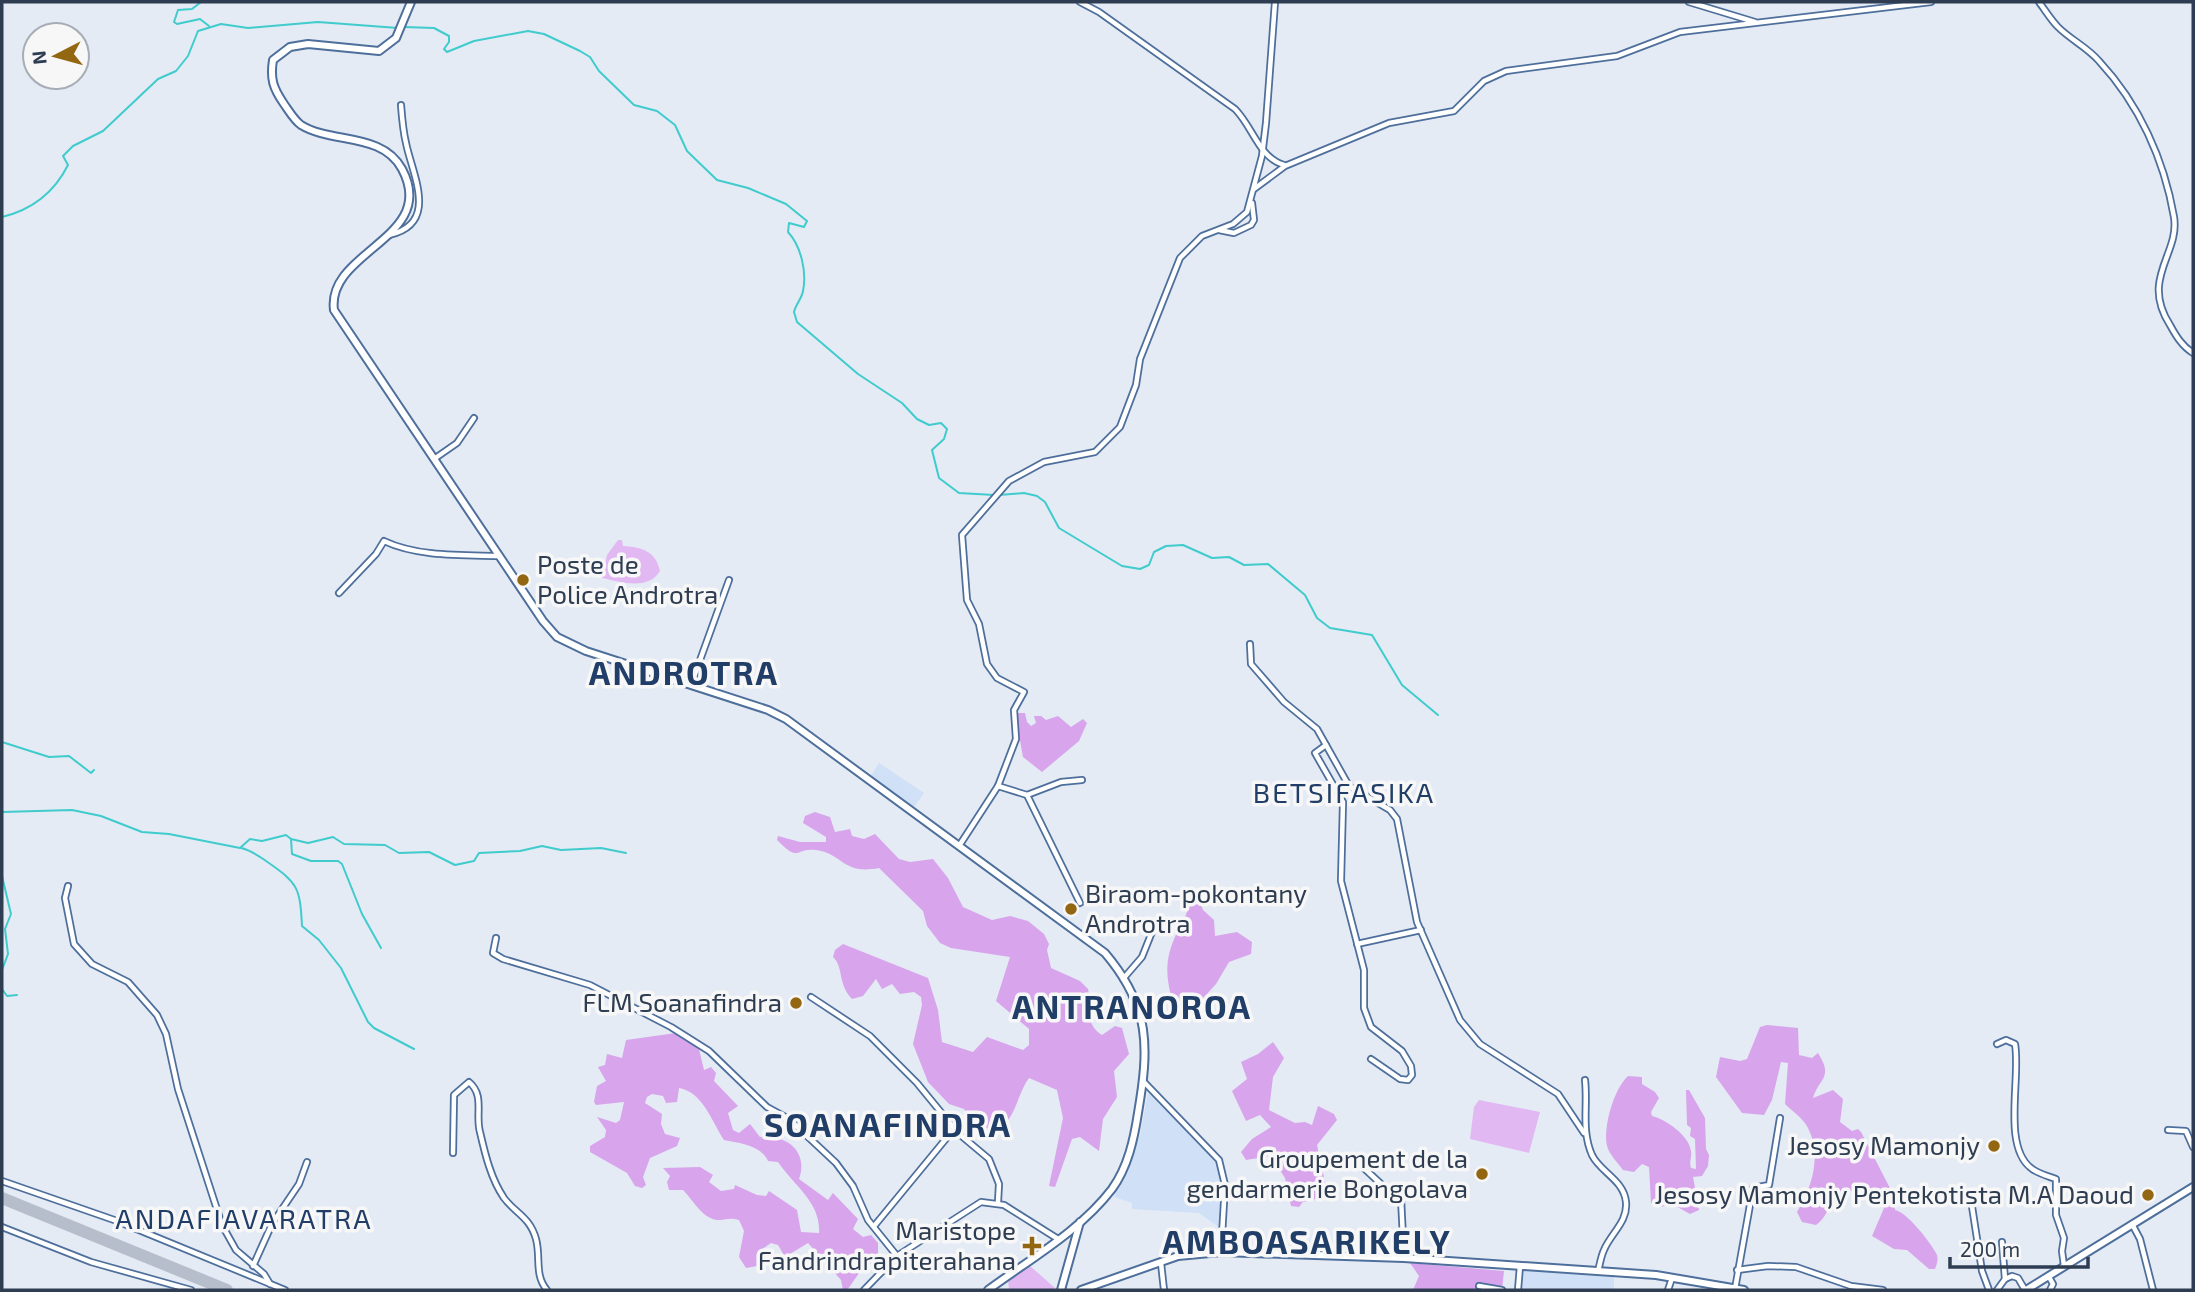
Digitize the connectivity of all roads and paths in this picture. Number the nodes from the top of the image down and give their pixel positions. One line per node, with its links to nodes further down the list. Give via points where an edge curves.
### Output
1 (411, 2): 14 (street, via 399,32 379,51 308,44 290,47 273,60 270,77 299,124 377,147 402,168 407,204 400,225)
2 (1080, 2): 9 (street, via 1234,109)
3 (1275, 2): 9 (street)
4 (1689, 2): 7 (street)
5 (1931, 2): 7 (street)
6 (2039, 2): 15 (street, via 2059,28 2099,61 2143,122 2162,167 2175,220 2159,283 2163,314)
7 (1758, 23): 10 (street, via 1680,32 1617,56 1506,71 1484,81 1454,111 1389,123)
8 (401, 105): 14 (street, via 419,203 410,223)
9 (1262, 148): 10 (street, via 1274,163); 11 (street)
10 (1285, 166): 11 (street)
11 (1254, 189): 12 (street)
12 (1251, 199): 13 (street, via 1247,212); 13 (street, via 1251,225 1234,233)
13 (1218, 230): 25 (street, via 1194,242 1180,258 1139,359 1136,385 1120,427 1095,452 1044,462 1009,481 962,535 967,600 979,624 987,664 997,678 1024,692 1014,710 1016,739)
14 (389, 236): 17 (street, via 338,283 332,298 334,310)
15 (2193, 353)
16 (474, 418): 17 (street, via 457,443)
17 (433, 460): 18 (street)
18 (500, 556): 20 (street, via 451,555 399,548 384,541); 22 (street, via 557,637)
19 (729, 580): 22 (street)
20 (339, 593)
21 (1251, 644): 23 (street, via 1251,664 1284,702 1317,729)
22 (691, 685): 27 (street, via 786,719)
23 (1326, 745): 30 (street, via 1349,786 1390,810 1396,819); 33 (street, via 1315,753 1343,802 1341,881)
24 (1082, 780): 26 (street)
25 (998, 786): 26 (street); 27 (street)
26 (1027, 795): 29 (street)
27 (959, 846): 34 (street, via 1105,953)
28 (68, 887): 62 (street, via 65,898 74,944 92,964 128,982 162,1024 210,1194 230,1241)
29 (1080, 903)
30 (1421, 930): 33 (street); 43 (street, via 1466,1029 1480,1044 1558,1094)
31 (1152, 932): 34 (street, via 1142,957)
32 (496, 937): 59 (street, via 493,953 503,959 590,985 709,1051 836,1164 853,1186 868,1220)
33 (1357, 944): 37 (street, via 1364,970 1364,1008 1371,1027 1402,1051 1412,1075 1401,1079)
34 (1123, 979): 39 (street, via 1144,1029)
35 (811, 997): 41 (street, via 870,1036)
36 (1997, 1044): 64 (street, via 2011,1040 2017,1051 2017,1150 2030,1168 2056,1179)
37 (1371, 1059)
38 (1585, 1080): 43 (street)
39 (1143, 1081): 52 (street, via 1126,1162 1114,1186); 58 (street, via 1219,1160 1225,1185)
40 (1780, 1118): 65 (street, via 1769,1185 1753,1188)
41 (954, 1129): 51 (street, via 989,1159 999,1184); 54 (street)
42 (2168, 1130): 44 (street, via 2186,1132)
43 (1584, 1133): 66 (street, via 1597,1164 1621,1188 1626,1200 1625,1213)
44 (2193, 1147)
45 (453, 1153): 76 (street, via 454,1094 469,1082 479,1100 478,1128 494,1181 506,1201 522,1212 535,1237 539,1278)
46 (1352, 1157): 60 (street, via 1381,1184 1385,1194 1401,1198)
47 (307, 1163): 62 (street)
48 (2, 1181): 71 (street, via 117,1221)
49 (2193, 1188): 53 (street)
50 (1970, 1200): 88 (street)
51 (998, 1202): 56 (street); 59 (street, via 981,1202)
52 (1080, 1222): 56 (street); 80 (street)
53 (2133, 1224): 64 (street); 92 (street)
54 (875, 1225)
55 (2, 1226): 74 (street, via 91,1262)
56 (1054, 1242): 68 (street)
57 (2002, 1242): 70 (street)
58 (1221, 1252): 60 (street); 61 (street, via 1178,1256)
59 (897, 1256): 77 (street)
60 (1404, 1258): 63 (street)
61 (1161, 1263): 81 (street); 82 (street)
62 (253, 1266): 71 (street)
63 (1520, 1266): 66 (street); 84 (street)
64 (2064, 1267): 67 (street)
65 (1737, 1270): 73 (street); 87 (street, via 1796,1266 1851,1286)
66 (1598, 1271): 69 (street)
67 (2049, 1277): 90 (street); 91 (street)
68 (1004, 1278): 78 (street); 79 (street)
69 (1672, 1278): 73 (street); 85 (street)
70 (2005, 1279): 89 (street); 90 (street, via 2018,1278)
71 (270, 1284): 75 (street)
72 (1479, 1286): 83 (street)
73 (1735, 1289): 86 (street)
74 (191, 1290)
75 (285, 1290)
76 (547, 1290)
77 (864, 1290)
78 (988, 1290)
79 (1006, 1290)
80 (1061, 1290)
81 (1081, 1290)
82 (1164, 1290)
83 (1502, 1290)
84 (1518, 1290)
85 (1668, 1290)
86 (1744, 1290)
87 (1883, 1290)
88 (1989, 1290)
89 (1997, 1290)
90 (2025, 1290)
91 (2050, 1290)
92 (2153, 1290)

